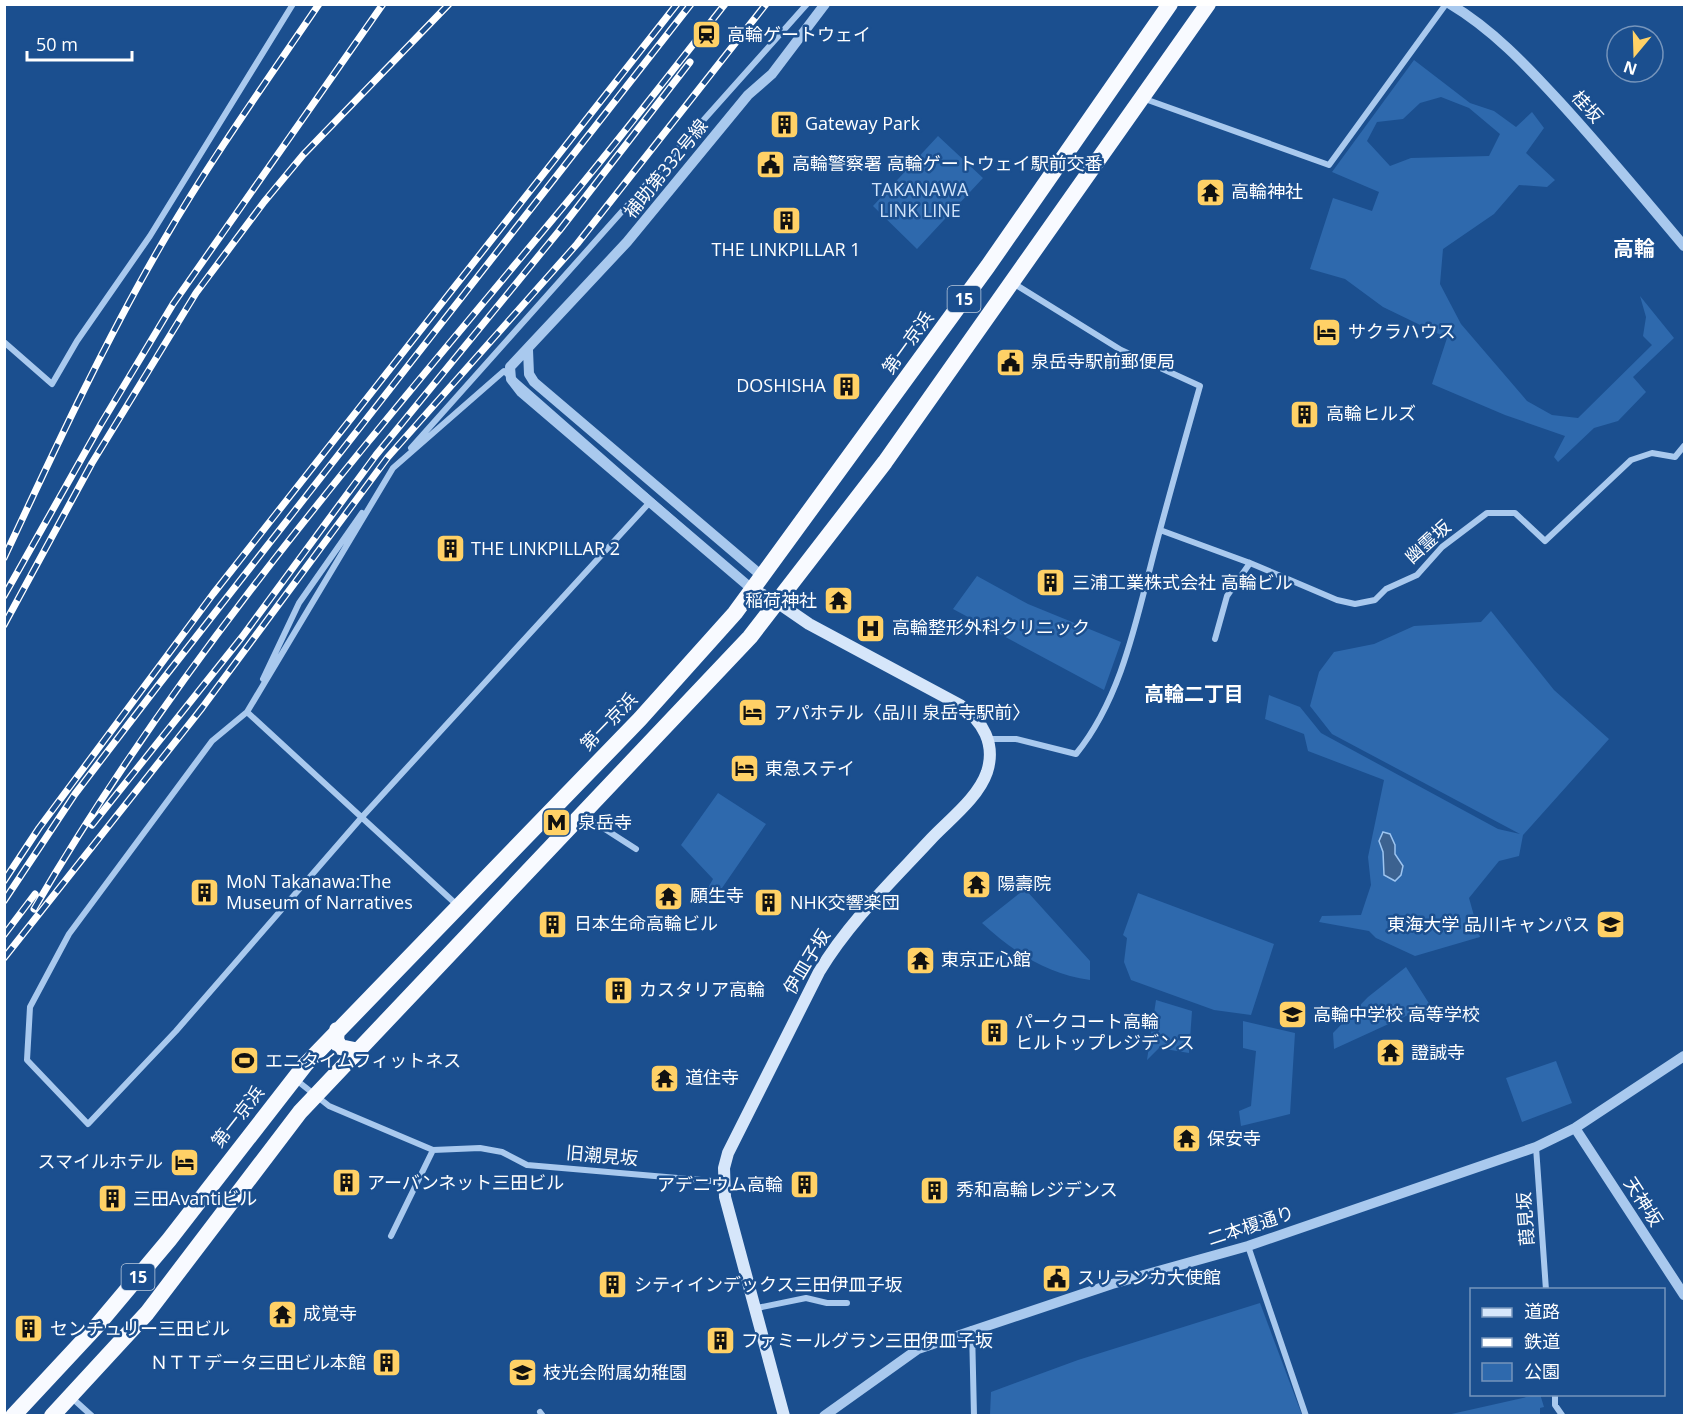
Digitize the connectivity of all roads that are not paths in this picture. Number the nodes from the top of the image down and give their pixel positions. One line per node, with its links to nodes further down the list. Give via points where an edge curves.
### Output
1 (293, 4): 10 (street, via 150,236 52,384)
2 (807, 4): 13 (street)
3 (825, 4): 11 (street, 補助第332号線, via 772,74 748,95 627,242)
4 (1170, 4): 16 (highway, 第一京浜 / 15, via 988,266)
5 (1208, 4): 7 (highway, 15)
6 (1448, 4): 7 (street, via 1329,165); 8 (street, 桂坂, via 1483,27 1537,76)
7 (1144, 99): 9 (highway, 15)
8 (1684, 246)
9 (1012, 282): 14 (street, via 1121,350 1200,386); 17 (highway, 15, via 885,462)
10 (4, 342)
11 (528, 350): 16 (street, via 529,374 534,382); 16 (street, 補助第332号線, via 510,367 512,379 521,392)
12 (1684, 446): 15 (street, 幽霊坂, via 1675,457 1652,453 1631,460 1545,541 1515,513 1487,513 1442,547 1417,574 1386,589 1375,600 1355,604 1337,600)
13 (393, 468): 16 (street, via 504,371); 19 (street); 19 (street, via 299,603)
14 (1160, 530): 15 (street, 幽霊坂); 20 (street, via 1130,642 1112,692 1089,738 1076,754 1016,739)
15 (1250, 563): 18 (street, via 1227,596)
16 (758, 584): 17 (main road); 22 (street, via 650,502); 24 (highway, 第一京浜 / 15, via 640,719)
17 (777, 602): 20 (main road, via 809,624 960,705 977,720); 21 (highway, 15, via 750,637)
18 (1215, 639)
19 (247, 712): 22 (street); 22 (street, via 212,741 147,825 69,934 30,1007 27,1060 88,1124 176,1032)
20 (988, 740): 35 (main road, 伊皿子坂, via 988,769 980,785 859,916 819,972 728,1153)
21 (582, 814): 23 (street); 26 (highway, 15)
22 (362, 817): 24 (street)
23 (636, 849)
24 (457, 905): 25 (highway, 第一京浜 / 15)
25 (337, 1030): 26 (highway, via 340,1047); 28 (highway, 第一京浜 / 15)
26 (359, 1051): 29 (highway, 15)
27 (1684, 1056): 30 (street, 二本榎通り)
28 (294, 1078): 29 (street); 31 (highway, 第一京浜 / 15)
29 (315, 1096): 32 (highway, 15); 34 (street, via 345,1114)
30 (1575, 1128): 33 (street, 二本榎通り); 39 (street, 天神坂)
31 (248, 1135): 32 (highway, via 262,1124 269,1124 277,1129); 46 (highway, 第一京浜 / 15, via 169,1240)
32 (274, 1146): 43 (highway, 15, via 147,1312)
33 (1536, 1147): 37 (street, 二本榎通り); 38 (street, 葭見坂)
34 (433, 1150): 35 (street, 旧潮見坂, via 480,1148 502,1152 527,1165); 36 (street)
35 (724, 1182): 41 (main road, 伊皿子坂)
36 (391, 1236)
37 (1248, 1246): 42 (street, 二本榎通り); 52 (street)
38 (1546, 1288)
39 (1684, 1294)
40 (847, 1303): 41 (street, via 827,1304 806,1298)
41 (757, 1308): 49 (main road, 伊皿子坂)
42 (972, 1329): 50 (street, 二本榎通り, via 918,1349); 51 (street)
43 (70, 1396): 47 (highway, 15); 48 (street)
44 (1555, 1396): 45 (street)
45 (1562, 1415)
46 (13, 1416)
47 (52, 1416)
48 (92, 1416)
49 (784, 1416)
50 (824, 1416)
51 (974, 1416)
52 (1306, 1416)

